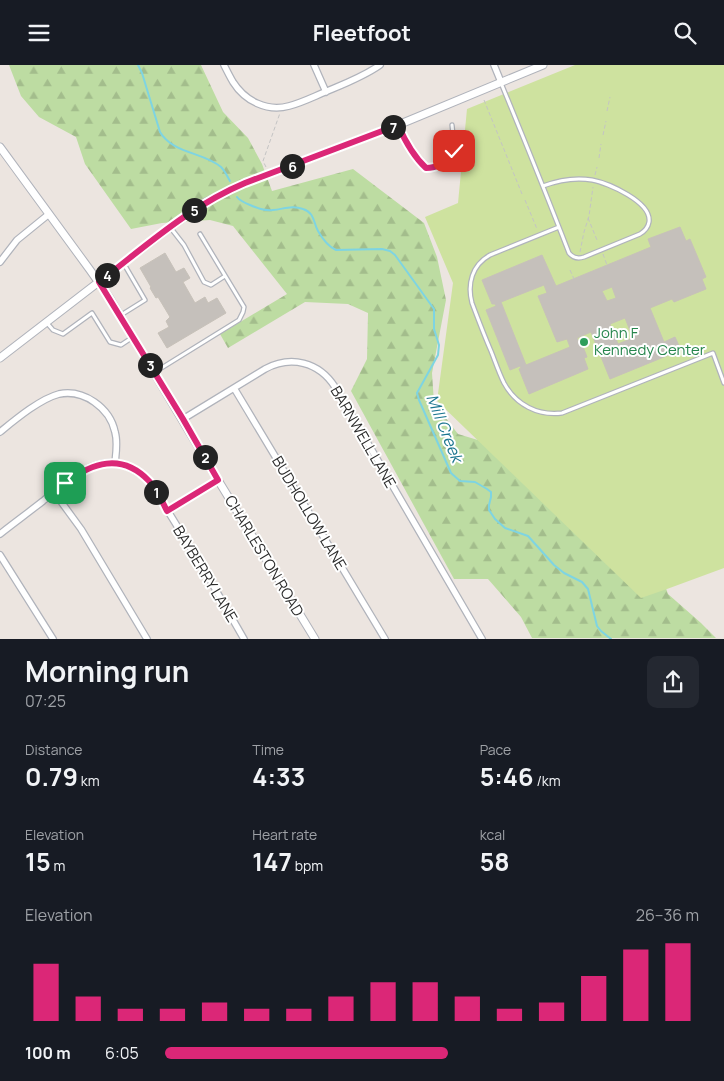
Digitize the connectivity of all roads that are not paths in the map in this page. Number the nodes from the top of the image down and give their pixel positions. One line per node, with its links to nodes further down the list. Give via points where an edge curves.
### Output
1 (224, 65): 7 (street, via 240,91 248,99 264,106 282,108)
2 (314, 65): 7 (street)
3 (380, 65): 7 (street)
4 (494, 65): 6 (street)
5 (543, 65): 6 (street)
6 (501, 82): 8 (street); 11 (lane)
7 (326, 92)
8 (398, 125): 9 (lane, via 421,163 431,168 450,160 455,154); 13 (street, via 237,187 206,202)
9 (452, 125)
10 (0, 148): 12 (street, CHARLESTON ROAD)
11 (542, 186): 14 (lane); 14 (lane, via 569,179 602,183 632,198 645,208 649,217 644,232 581,258 570,253)
12 (49, 213): 16 (street, via 17,240); 19 (street, CHARLESTON ROAD)
13 (170, 227): 17 (street); 18 (lane, via 204,282 211,285)
14 (560, 227): 25 (lane, via 486,257 472,275 472,303 510,393 535,411 562,413 713,353)
15 (200, 235): 18 (lane)
16 (0, 261)
17 (123, 263): 19 (street); 20 (lane, via 145,300)
18 (225, 276): 24 (lane, via 244,307 239,319)
19 (99, 282): 20 (street, CHARLESTON ROAD); 21 (street)
20 (120, 315): 22 (street, CHARLESTON ROAD)
21 (46, 322): 22 (lane, via 52,330 63,334 92,313 110,342 121,345); 23 (street)
22 (133, 337): 24 (street, CHARLESTON ROAD)
23 (0, 358)
24 (155, 373): 27 (street, CHARLESTON ROAD)
25 (724, 383)
26 (234, 388): 27 (street, BARNWELL LANE); 39 (street, BUDHOLLOW LANE); 40 (street, BARNWELL LANE, via 282,362 310,365 328,377)
27 (183, 419): 30 (street, CHARLESTON ROAD)
28 (0, 432): 29 (street, via 49,398 68,393 78,395 102,408 112,423 116,440)
29 (115, 463): 31 (street, via 84,470); 32 (street, BAYBERRY LANE, via 134,469 146,478)
30 (218, 480): 32 (street); 38 (street, CHARLESTON ROAD)
31 (54, 492): 33 (street); 36 (street, via 89,541)
32 (167, 511): 37 (street, BAYBERRY LANE)
33 (0, 534)
34 (0, 555): 35 (street)
35 (53, 639)
36 (147, 639)
37 (244, 639)
38 (314, 639)
39 (386, 639)
40 (482, 639)

